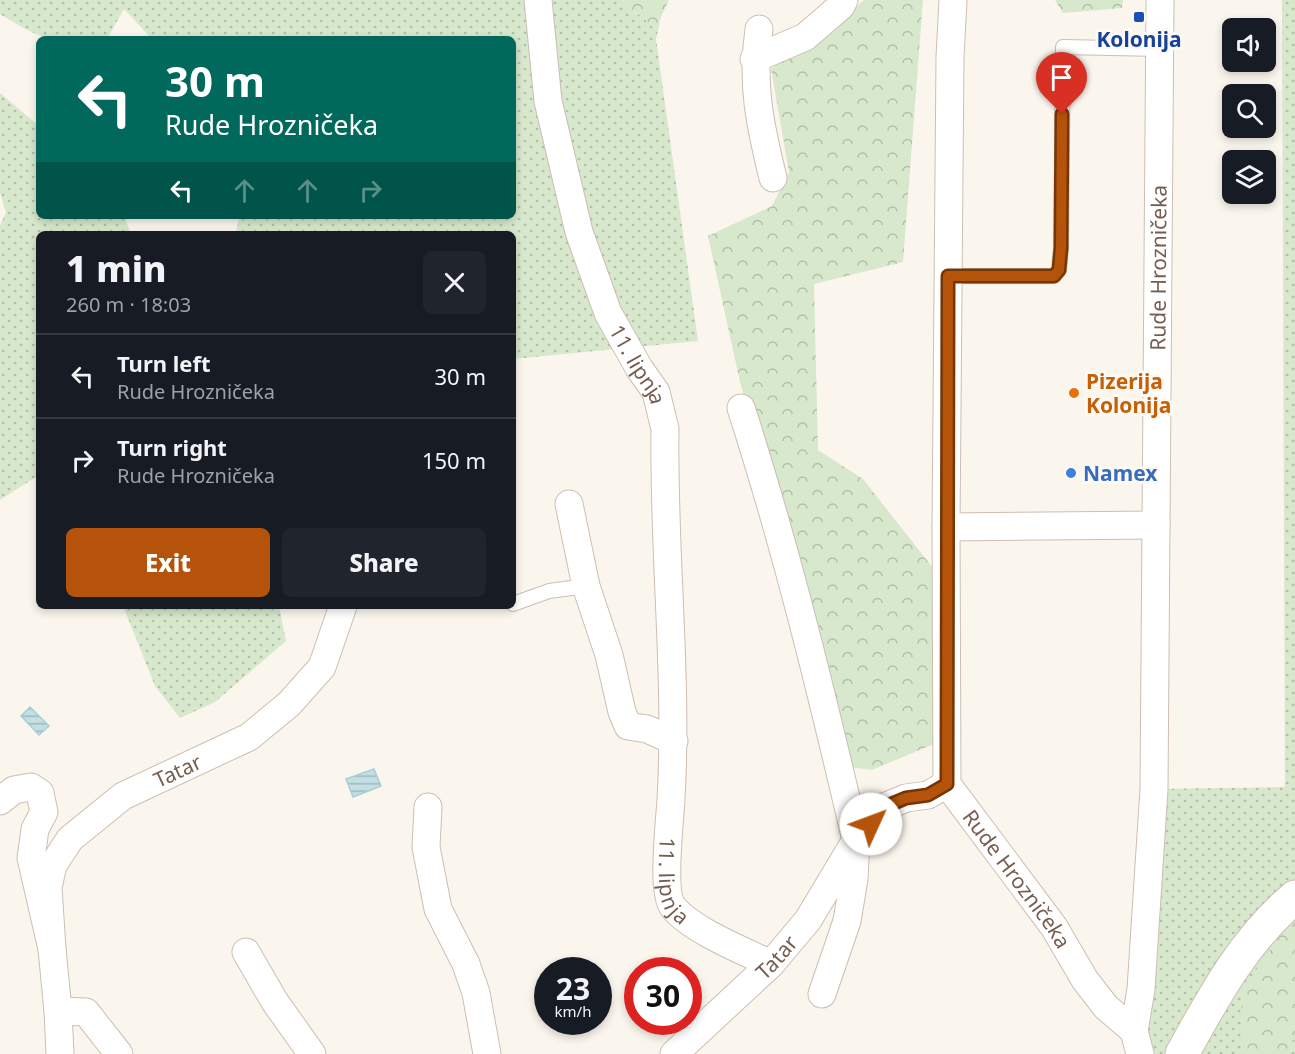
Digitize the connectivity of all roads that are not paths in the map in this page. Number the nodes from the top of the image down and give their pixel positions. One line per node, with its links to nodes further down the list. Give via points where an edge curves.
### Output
1 (538, 0): 17 (street, 11. lipnja, via 548,101 579,232 608,313 657,392 665,429)
2 (844, 0): 7 (street, via 806,38)
3 (953, 0): 9 (street)
4 (1160, 0): 6 (street, Rude Hrozničeka)
5 (759, 29): 7 (street)
6 (1160, 49): 9 (lane, via 1063,48 1061,248 1059,270 1054,276); 12 (street, Rude Hrozničeka)
7 (754, 59): 8 (street, via 759,119)
8 (773, 178)
9 (948, 276): 13 (street)
10 (741, 408): 21 (street, via 799,609)
11 (569, 504): 14 (street)
12 (1156, 525): 13 (street); 28 (street, Rude Hrozničeka, via 1154,789)
13 (946, 526): 18 (street)
14 (586, 586): 15 (lane, via 549,591); 17 (street, via 628,726)
15 (516, 603)
16 (342, 609): 23 (street, Tatar, via 322,667 289,704 249,737 123,796 70,839 53,865 48,887)
17 (674, 741): 25 (street, 11. lipnja, via 667,862 672,906 693,925)
18 (947, 784): 21 (street, Tatar, via 928,795 906,798 882,808); 28 (street, Rude Hrozničeka, via 1054,927 1085,980)
19 (0, 801): 23 (street, Tatar, via 14,790 31,787 40,793 44,812 35,829 31,858)
20 (428, 807): 32 (street, via 426,846 438,909 476,993)
21 (856, 840): 25 (street, Tatar, via 807,921); 26 (street, via 847,921)
22 (1295, 897): 34 (street, via 1242,952)
23 (52, 949): 27 (street, Tatar)
24 (246, 952): 31 (street)
25 (771, 964): 33 (street, Tatar)
26 (822, 994)
27 (58, 1011): 29 (street, Tatar); 30 (street, via 86,1012)
28 (1137, 1042)
29 (60, 1054)
30 (119, 1054)
31 (312, 1054)
32 (487, 1054)
33 (674, 1054)
34 (1182, 1054)

